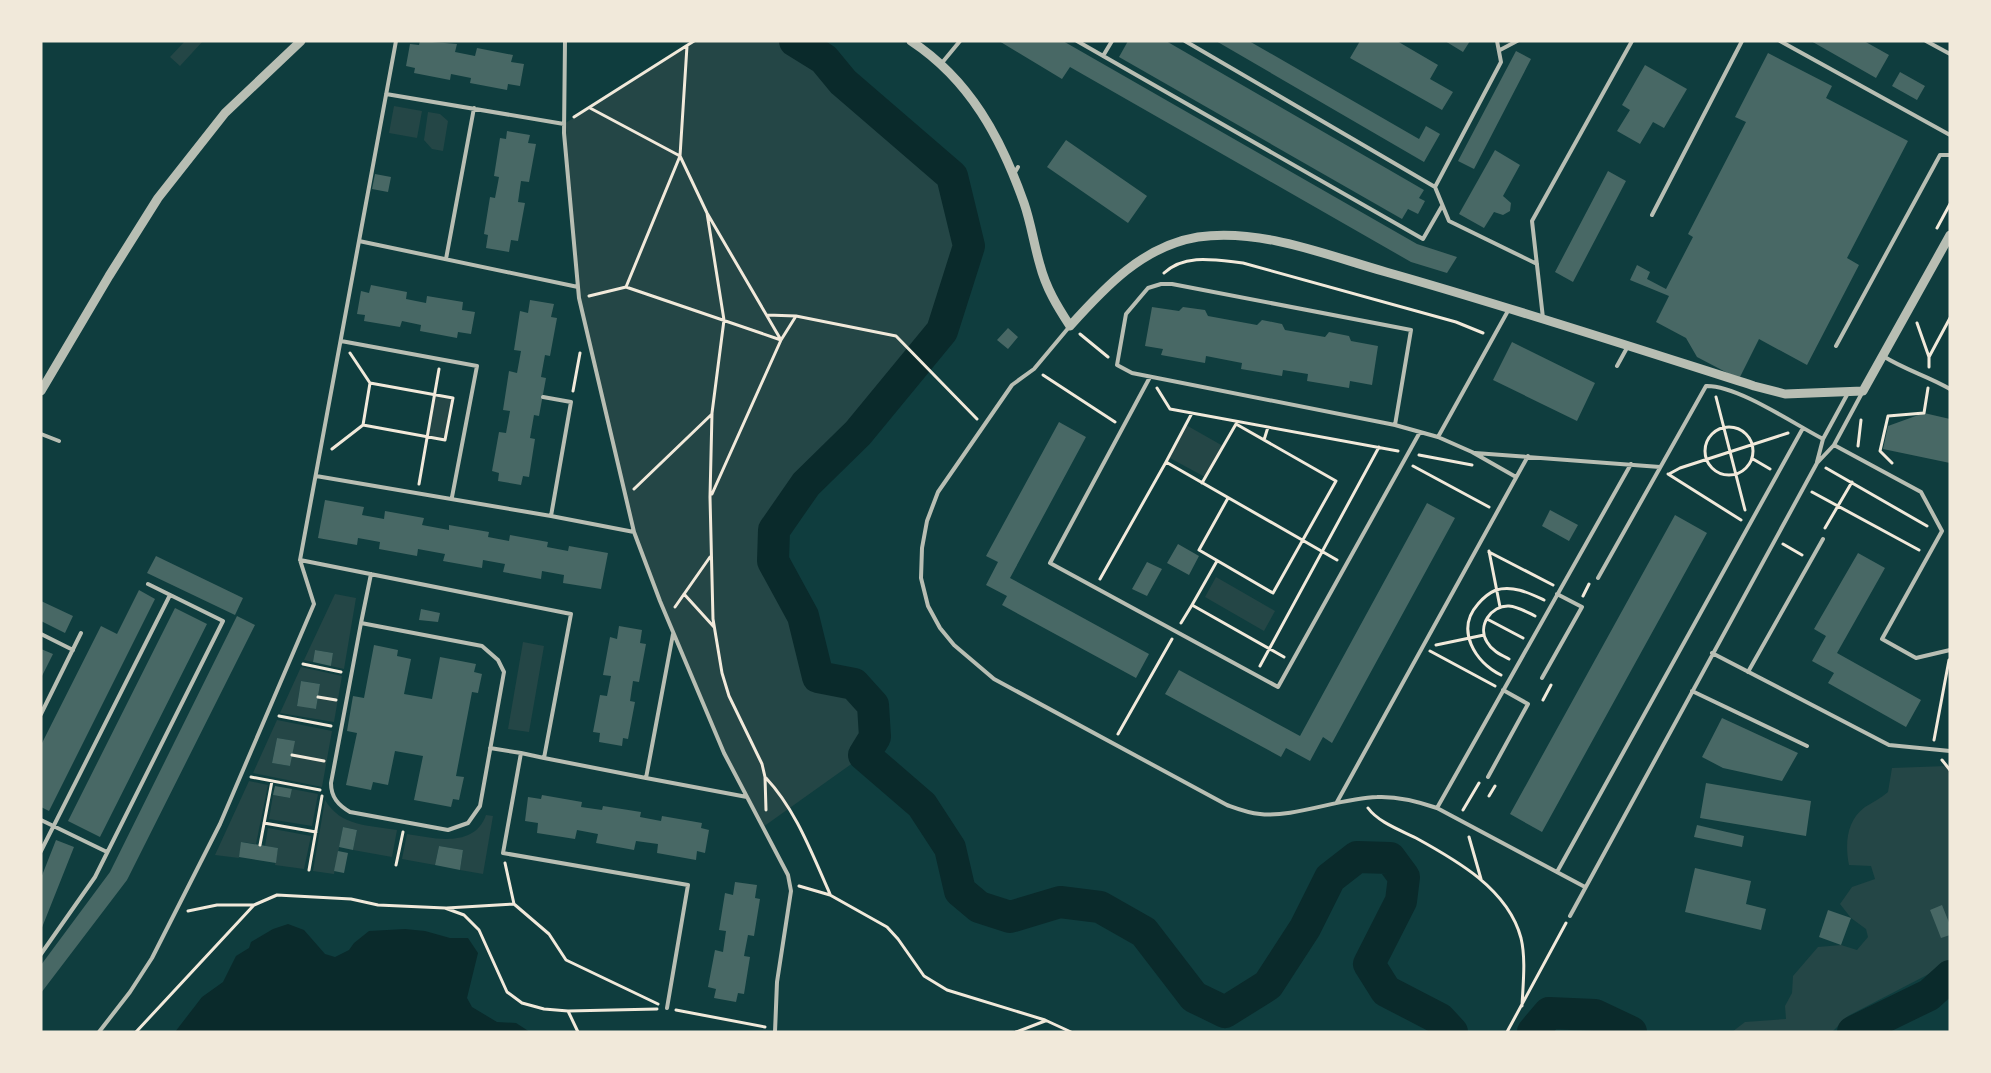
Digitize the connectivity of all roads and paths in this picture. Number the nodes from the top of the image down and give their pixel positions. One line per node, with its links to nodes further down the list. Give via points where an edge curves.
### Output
1 (301, 41): 65 (street, via 225,112 158,198)
2 (396, 41): 21 (lane)
3 (565, 41): 24 (lane)
4 (694, 41): 16 (path)
5 (911, 41): 20 (street)
6 (960, 41): 20 (lane)
7 (1077, 41): 19 (lane)
8 (1112, 41): 19 (lane)
9 (1185, 41): 30 (lane)
10 (1497, 41): 17 (lane)
11 (1517, 41): 17 (lane)
12 (1632, 41): 37 (lane, via 1532,221)
13 (1742, 41): 33 (lane)
14 (1780, 41): 25 (lane)
15 (1926, 41): 18 (lane)
16 (687, 46): 23 (path); 27 (path)
17 (1500, 50): 30 (lane, via 1501,62)
18 (1950, 54)
19 (1103, 56): 31 (lane, via 1423,239)
20 (941, 64): 29 (street, via 964,86 983,115)
21 (386, 94): 22 (lane); 35 (lane)
22 (474, 108): 24 (lane); 36 (lane)
23 (590, 108): 24 (path); 27 (path)
24 (564, 124): 38 (lane)
25 (1950, 135)
26 (1950, 155): 54 (lane, via 1940,155)
27 (680, 156): 32 (path); 39 (path)
28 (1018, 167): 29 (lane)
29 (1013, 176): 49 (street, via 1040,266 1053,300)
30 (1435, 187): 31 (lane)
31 (1442, 206): 37 (lane, via 1449,221)
32 (707, 213): 43 (path); 47 (path)
33 (1652, 215)
34 (1950, 235): 55 (street)
35 (359, 241): 36 (lane); 51 (lane)
36 (446, 259): 38 (lane)
37 (1537, 264): 45 (lane)
38 (578, 287): 41 (lane)
39 (626, 288): 41 (path); 47 (path)
40 (1148, 288): 50 (path, via 1174,264 1213,259 1243,263 1456,322); 58 (lane, via 1126,314); 76 (lane, via 1172,284 1411,330)
41 (579, 298): 48 (lane)
42 (1510, 307): 45 (street); 49 (street, via 1285,243 1216,235 1172,244 1149,255 1125,270 1099,293); 50 (lane)
43 (766, 315): 44 (path); 52 (path)
44 (796, 316): 52 (path); 77 (path, via 896,336)
45 (1543, 318): 53 (street)
46 (1950, 318): 56 (path)
47 (724, 320): 52 (path); 71 (path)
48 (585, 324): 70 (path); 114 (lane)
49 (1070, 326): 58 (path); 60 (lane)
50 (1493, 337): 85 (lane)
51 (341, 340): 57 (lane); 62 (path); 96 (lane)
52 (781, 340): 113 (path)
53 (1628, 345): 59 (lane); 66 (street, via 1785,394)
54 (1836, 346)
55 (1882, 356): 64 (lane); 67 (street)
56 (1929, 357)
57 (442, 359): 68 (path); 112 (lane, via 477,366)
58 (1118, 365): 61 (lane, via 1132,373)
59 (1617, 366)
60 (1034, 369): 77 (lane, via 1012,385); 78 (path)
61 (1150, 377): 72 (path, via 1170,409); 76 (lane); 78 (lane)
62 (370, 383): 68 (path); 75 (path)
63 (1714, 386): 80 (path); 81 (lane, via 1738,394); 104 (lane, via 1706,386)
64 (1950, 390)
65 (41, 391)
66 (1849, 391): 67 (street); 86 (lane)
67 (1863, 391): 90 (lane)
68 (434, 395): 84 (path); 84 (path, via 452,398 445,440)
69 (543, 397): 70 (lane)
70 (571, 402): 118 (lane)
71 (712, 413): 113 (path); 114 (path)
72 (1192, 413): 74 (path); 99 (path)
73 (1924, 413): 102 (path, via 1888,416 1880,451)
74 (1236, 423): 79 (path); 87 (path); 110 (path)
75 (363, 425): 84 (path); 96 (path)
76 (1395, 425): 82 (lane)
77 (984, 426): 181 (lane, via 938,492 927,521 921,578 928,606 940,628 973,663 994,679)
78 (1124, 427): 138 (lane, via 1050,563)
79 (1268, 427): 87 (path); 91 (path)
80 (1723, 427): 89 (path, via 1741,429); 93 (path); 97 (path, via 1708,439)
81 (1803, 428): 86 (lane); 89 (path); 119 (lane)
82 (1420, 432): 85 (lane); 94 (lane)
83 (41, 434): 88 (lane)
84 (427, 437): 111 (path)
85 (1438, 437): 92 (lane)
86 (1822, 439): 100 (lane)
87 (1264, 440): 125 (path, via 1336,481)
88 (59, 441)
89 (1753, 444): 93 (path); 106 (path, via 1752,459 1747,468)
90 (1834, 445): 100 (lane); 121 (lane, via 1921,492 1942,531)
91 (1379, 447): 94 (path); 126 (path)
92 (1472, 452): 95 (lane); 108 (lane)
93 (1730, 452): 97 (path); 106 (path)
94 (1408, 453): 98 (lane); 103 (path)
95 (1528, 456): 101 (lane); 108 (lane)
96 (319, 459): 107 (lane)
97 (1706, 460): 105 (path); 106 (path, via 1718,473)
98 (1404, 461): 117 (path); 133 (lane)
99 (1166, 462): 110 (path); 138 (path)
100 (1817, 463): 109 (path); 124 (lane)
101 (1631, 464): 104 (lane); 139 (lane)
102 (1894, 465)
103 (1482, 468)
104 (1659, 468): 105 (path); 135 (lane)
105 (1668, 475): 119 (path)
106 (1736, 475): 119 (path)
107 (316, 476): 111 (lane); 130 (lane)
108 (1516, 476): 117 (lane)
109 (1852, 482): 116 (path); 121 (path)
110 (1202, 483): 115 (path)
111 (417, 492): 112 (lane)
112 (452, 497): 118 (lane)
113 (710, 497): 129 (path)
114 (625, 498): 120 (lane)
115 (1228, 498): 125 (path); 132 (path, via 1199,550)
116 (1838, 506): 122 (path); 128 (path)
117 (1497, 512): 123 (lane)
118 (551, 516): 120 (lane)
119 (1749, 525): 214 (lane)
120 (634, 532): 148 (lane)
121 (1940, 534): 128 (lane)
122 (1823, 539): 131 (lane)
123 (1481, 540): 127 (path); 160 (lane)
124 (1775, 540): 131 (path); 164 (lane)
125 (1302, 541): 126 (path); 132 (path, via 1273,592)
126 (1322, 551): 133 (path); 161 (path)
127 (1489, 552): 139 (path); 140 (path)
128 (1928, 555): 163 (lane, via 1882,639 1916,658)
129 (710, 557): 141 (path); 152 (path)
130 (300, 560): 134 (lane); 222 (lane, via 314,604 220,824)
131 (1811, 560): 169 (lane)
132 (1217, 561): 146 (path)
133 (1346, 565): 166 (lane)
134 (371, 574): 151 (lane); 188 (lane, via 571,614)
135 (1598, 578)
136 (148, 584): 143 (lane)
137 (1588, 585): 144 (path)
138 (1095, 588): 153 (lane)
139 (1560, 588): 142 (lane)
140 (1497, 590): 145 (path, via 1525,591); 147 (path); 158 (path, via 1475,607 1468,621)
141 (684, 594): 148 (path); 152 (path)
142 (1557, 594): 145 (lane); 172 (lane, via 1582,608)
143 (170, 595): 205 (lane); 210 (lane, via 223,621)
144 (1582, 596)
145 (1551, 604): 159 (lane)
146 (1192, 605): 153 (path); 161 (path)
147 (1500, 607): 149 (path); 150 (path, via 1519,608)
148 (667, 618): 155 (lane)
149 (1486, 619): 157 (path); 159 (path)
150 (1543, 619)
151 (361, 623): 170 (lane); 183 (lane, via 482,646 491,652 504,672)
152 (714, 627): 192 (path, via 729,696 756,750)
153 (1176, 632): 171 (lane); 181 (path)
154 (81, 633): 162 (lane)
155 (673, 633): 193 (lane); 196 (lane, via 724,753)
156 (41, 634): 162 (lane)
157 (1484, 634): 158 (path); 168 (path, via 1492,649)
158 (1468, 638): 160 (path); 173 (path, via 1475,654 1489,669)
159 (1530, 642): 168 (lane)
160 (1423, 648): 174 (path); 198 (lane)
161 (1270, 649): 166 (path); 171 (path)
162 (72, 650): 178 (lane)
163 (1950, 650)
164 (1712, 653): 169 (lane); 175 (lane)
165 (1950, 657): 184 (path)
166 (1292, 662): 171 (lane, via 1278,687)
167 (303, 664): 170 (path)
168 (1518, 664): 173 (lane)
169 (1748, 672): 184 (lane, via 1889,745)
170 (352, 674): 177 (lane)
171 (1255, 675)
172 (1542, 678)
173 (1509, 679): 174 (lane)
174 (1503, 690): 190 (lane, via 1528,704); 199 (lane)
175 (1692, 691): 182 (lane); 217 (lane)
176 (318, 697): 177 (path)
177 (346, 702): 180 (lane)
178 (41, 714)
179 (279, 716): 180 (path)
180 (341, 728): 189 (lane)
181 (1112, 743): 198 (lane, via 1245,812 1281,814)
182 (1807, 746)
183 (490, 748): 186 (lane); 202 (lane, via 480,806 468,823 448,830)
184 (1932, 749): 185 (lane)
185 (1950, 751)
186 (521, 754): 188 (lane); 211 (lane)
187 (292, 755): 189 (path)
188 (544, 758): 193 (lane)
189 (334, 763): 202 (lane, via 331,792 341,806 350,812)
190 (1488, 776)
191 (251, 777): 194 (path)
192 (765, 777): 206 (path); 218 (path, via 780,792)
193 (646, 778): 196 (lane)
194 (272, 781): 204 (path); 207 (path, via 323,791)
195 (1480, 781): 200 (path)
196 (747, 797): 206 (lane)
197 (1362, 798): 198 (lane); 199 (lane, via 1398,798); 215 (path, via 1372,814 1451,858)
198 (1337, 802)
199 (1437, 808): 200 (lane)
200 (1458, 819): 203 (lane)
201 (41, 820): 205 (lane)
202 (404, 822): 212 (path)
203 (1465, 822): 214 (lane); 215 (path)
204 (264, 823): 207 (path); 208 (path)
205 (54, 826): 209 (lane); 210 (lane)
206 (762, 827): 216 (lane, via 788,875)
207 (316, 832): 213 (path)
208 (260, 845)
209 (41, 851)
210 (107, 852): 224 (lane, via 92,882)
211 (503, 853): 219 (path); 226 (lane, via 688,885)
212 (396, 865)
213 (309, 870)
214 (1557, 872): 217 (lane)
215 (1482, 880): 225 (path, via 1504,905 1521,939)
216 (789, 883): 218 (path); 229 (lane, via 791,892 776,982)
217 (1585, 887): 223 (lane)
218 (830, 895): 228 (path, via 887,928 924,976 946,990)
219 (514, 904): 221 (path); 226 (path, via 549,934 566,960)
220 (254, 905): 221 (path, via 277,895); 222 (path, via 217,905); 231 (path)
221 (445, 908): 227 (path, via 464,915 479,930 506,992 522,1003)
222 (174, 915): 230 (lane, via 152,958)
223 (1570, 916): 225 (path)
224 (41, 954)
225 (1522, 1006): 235 (path)
226 (668, 1008): 227 (path); 229 (path)
227 (568, 1011): 232 (path)
228 (1045, 1020): 233 (path); 234 (path)
229 (774, 1030)
230 (99, 1032)
231 (136, 1032)
232 (578, 1032)
233 (1016, 1032)
234 (1071, 1032)
235 (1508, 1032)

